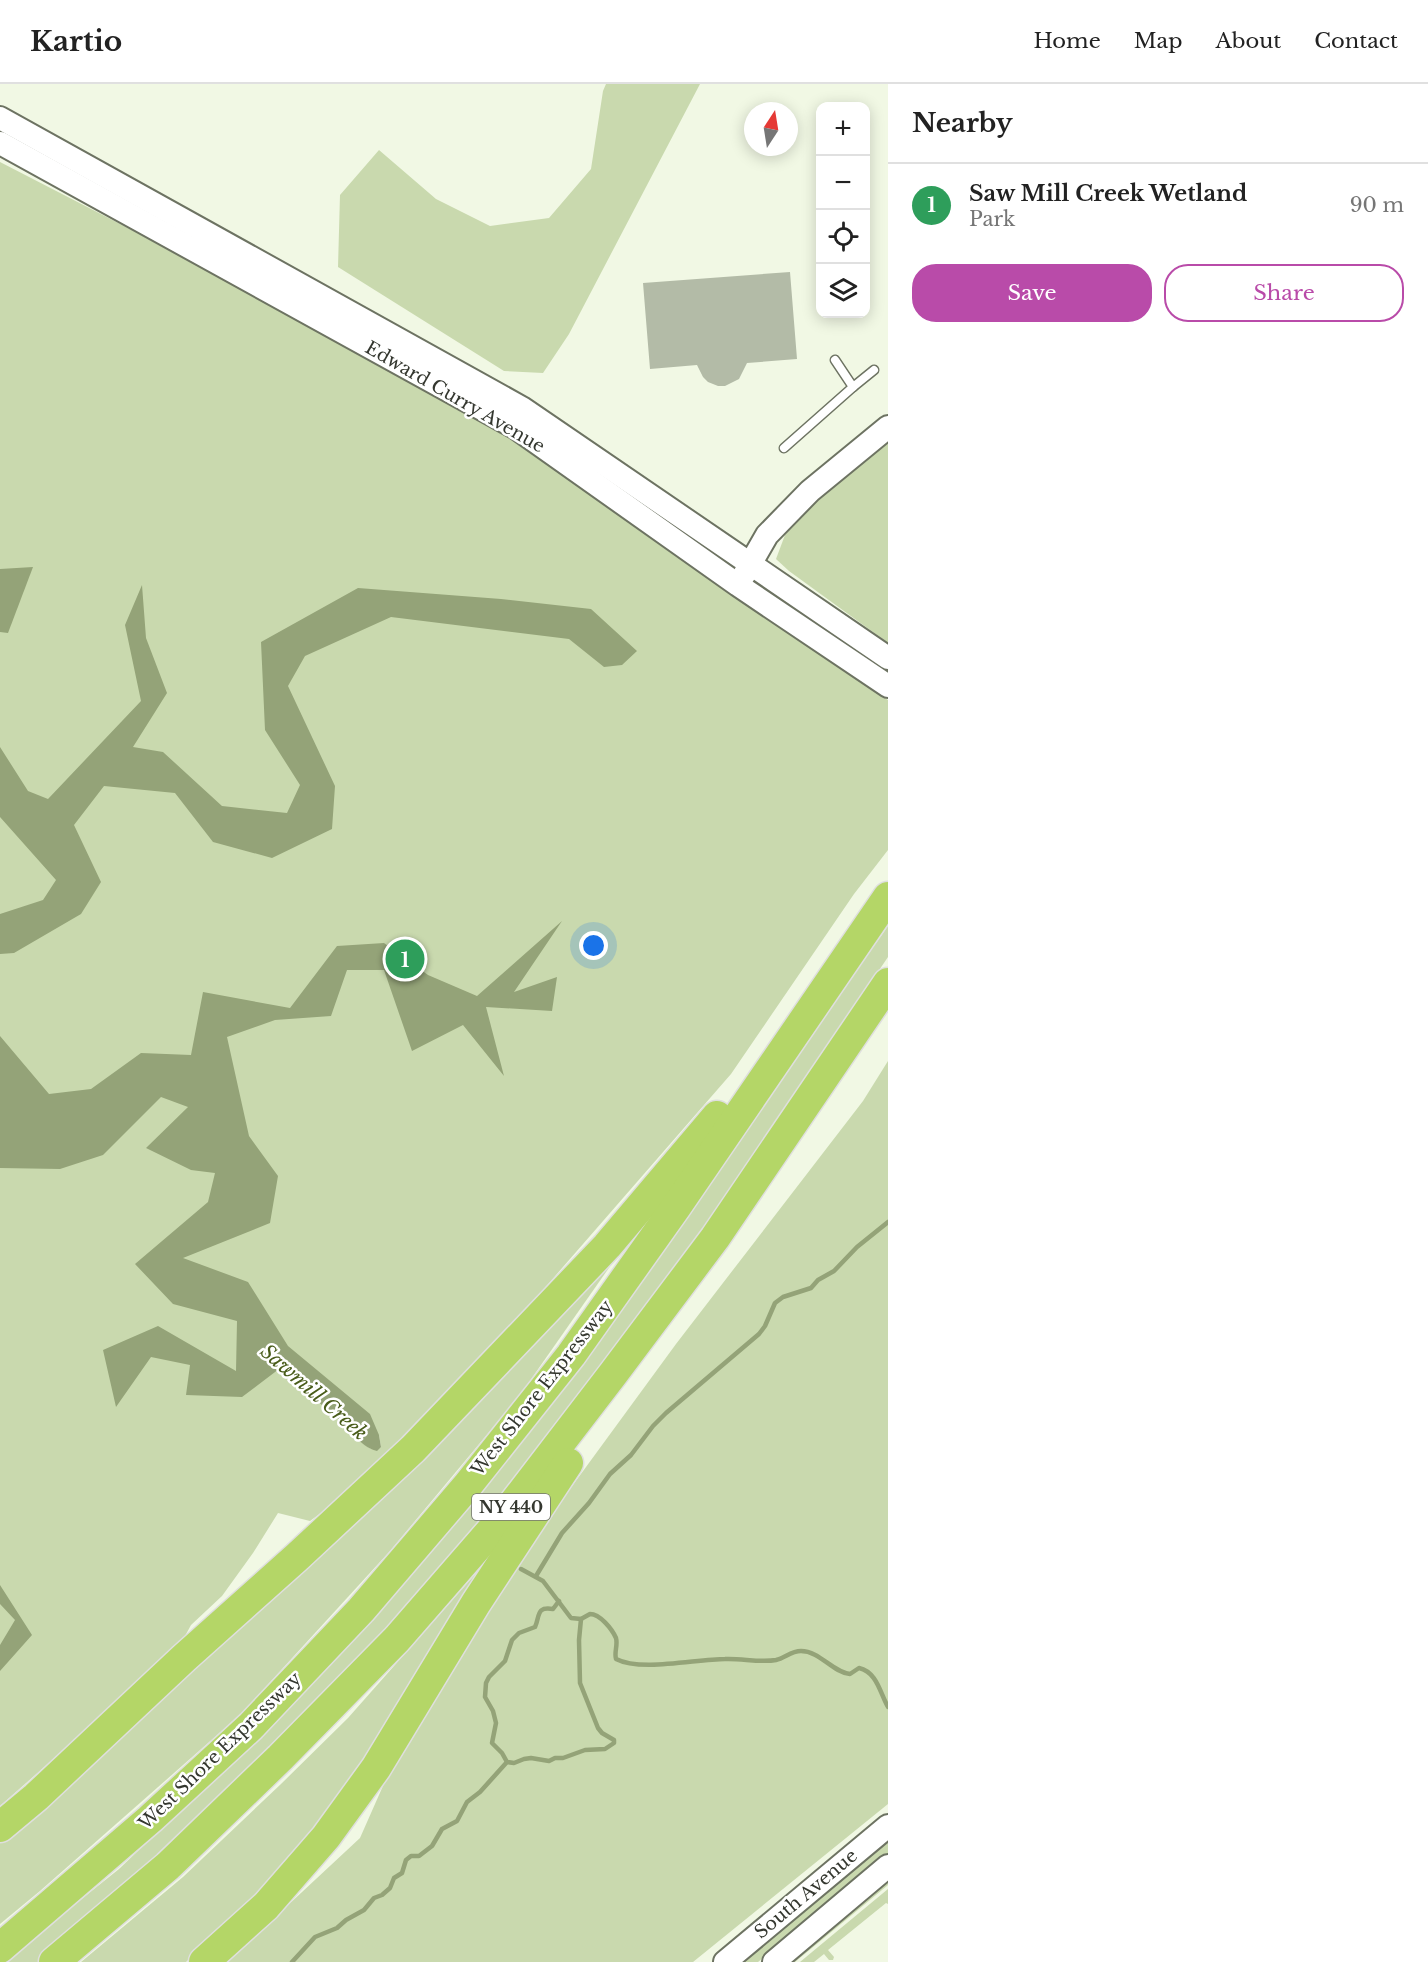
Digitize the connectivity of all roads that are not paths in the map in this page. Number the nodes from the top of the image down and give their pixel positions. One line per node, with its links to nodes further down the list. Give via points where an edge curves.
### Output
1 (0, 118): 3 (street, Edward Curry Avenue)
2 (0, 143): 3 (street, Edward Curry Avenue)
3 (82, 176): 9 (street, Edward Curry Avenue, via 522,408); 10 (street, Edward Curry Avenue, via 515,427)
4 (835, 360): 6 (lane)
5 (874, 370): 6 (lane)
6 (853, 387): 8 (lane)
7 (888, 427): 9 (street, via 810,491 767,535)
8 (784, 448)
9 (751, 563): 10 (street); 11 (street, Edward Curry Avenue)
10 (738, 585): 12 (street, Edward Curry Avenue)
11 (888, 658)
12 (888, 686)
13 (888, 897): 15 (highway, West Shore Expressway / NY 440)
14 (888, 983): 16 (highway, NY 440)
15 (823, 990): 18 (highway, via 606,1246 413,1449); 20 (highway, West Shore Expressway / NY 440, via 571,1355 361,1610 251,1726)
16 (715, 1238): 21 (highway, NY 440, via 504,1516 397,1639 168,1866); 22 (highway, via 476,1603 376,1768 326,1837 266,1906)
17 (888, 1826): 23 (street, South Avenue)
18 (0, 1827)
19 (888, 1866): 24 (street, South Avenue)
20 (0, 1948)
21 (54, 1962)
22 (204, 1962)
23 (725, 1962)
24 (774, 1962)

